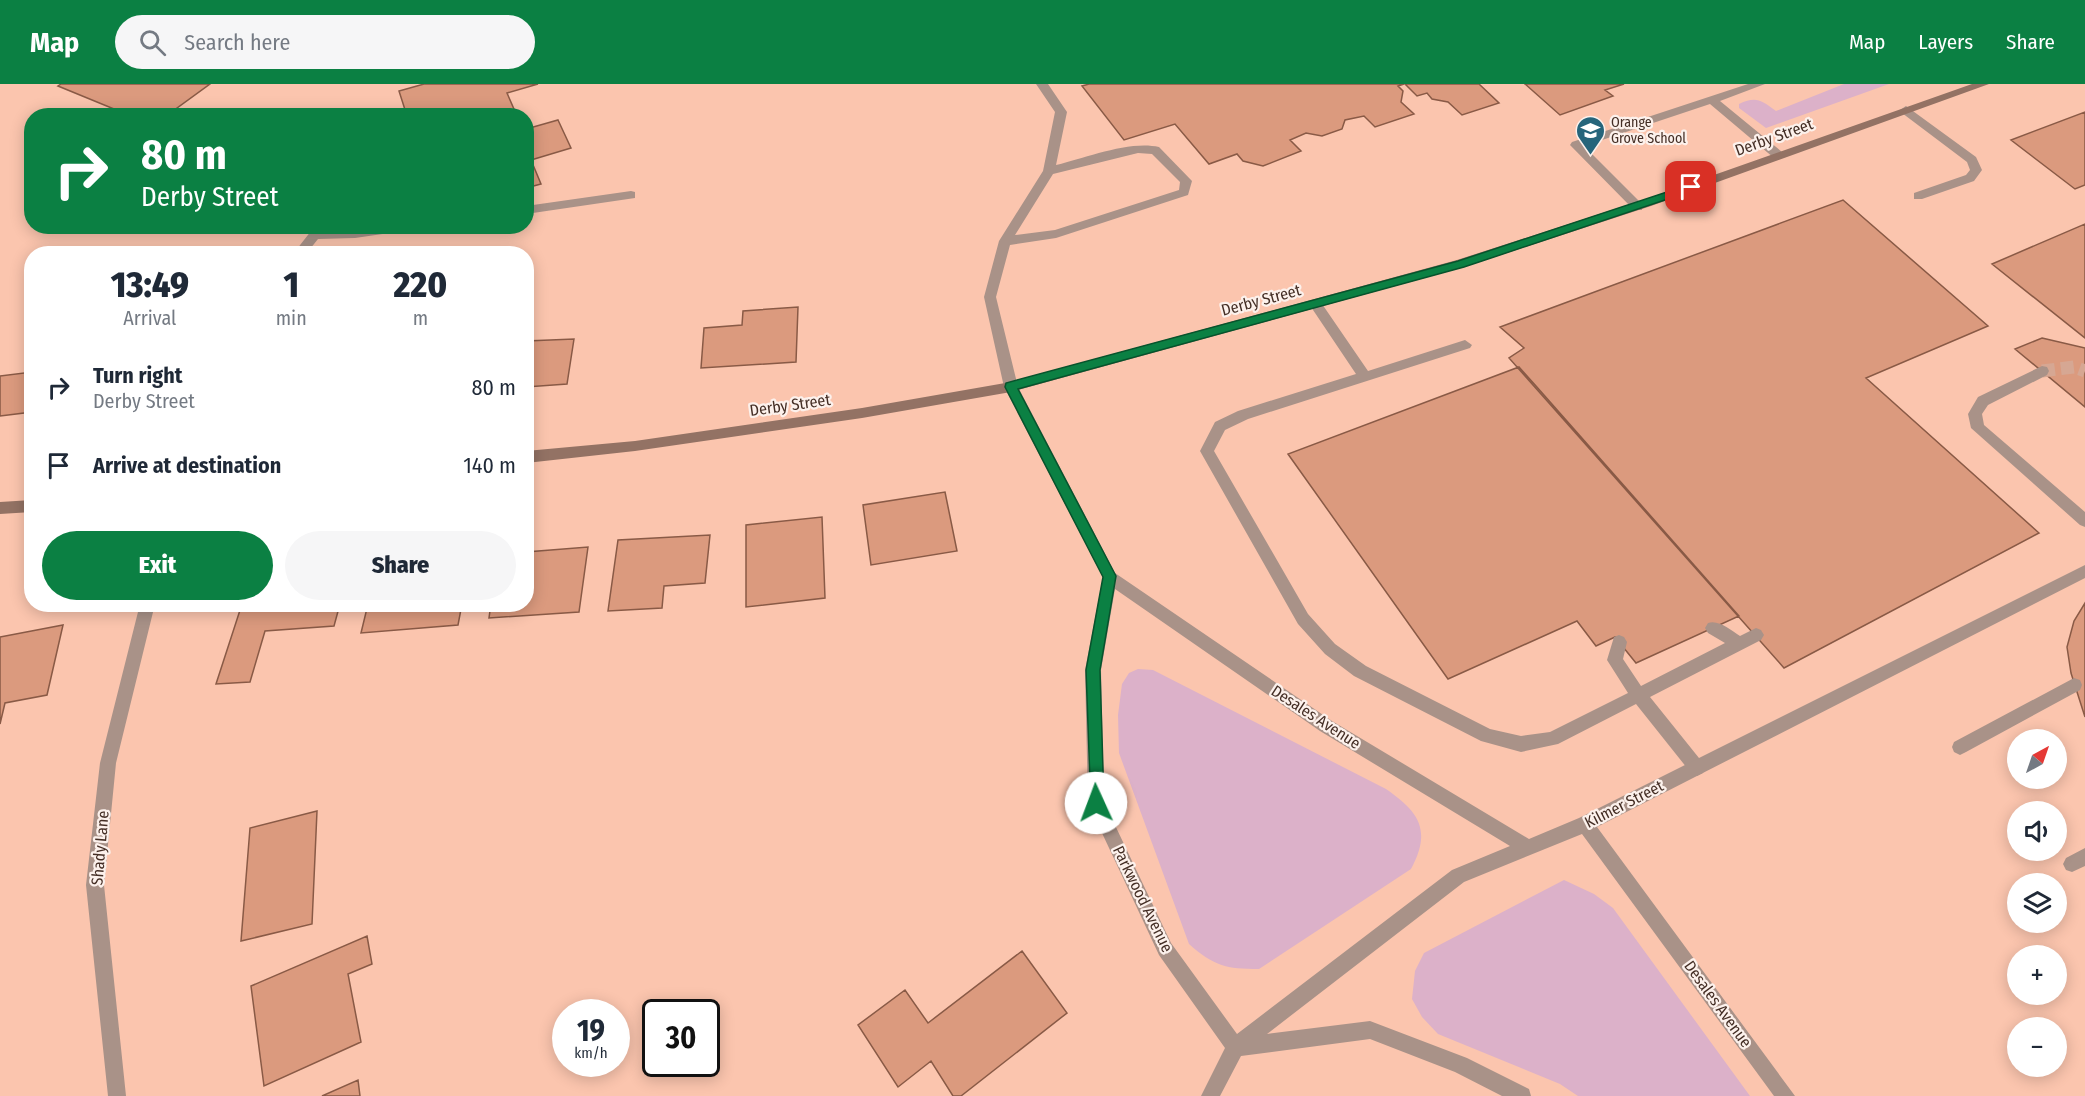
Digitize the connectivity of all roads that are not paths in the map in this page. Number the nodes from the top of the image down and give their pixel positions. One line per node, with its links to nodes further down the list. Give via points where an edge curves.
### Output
1 (1042, 84): 7 (street, via 1061,112)
2 (1759, 84): 4 (street)
3 (1983, 84): 5 (street, Derby Street)
4 (1712, 100): 6 (street); 10 (street, via 1576,145)
5 (1906, 110): 6 (street, Derby Street); 9 (street, via 1972,160 1976,170 1970,178)
6 (1778, 155): 10 (street, Derby Street)
7 (1048, 171): 14 (street); 14 (street, via 1138,149 1155,150 1186,181 1184,192 1056,234)
8 (632, 195): 11 (street)
9 (1918, 196)
10 (1638, 207): 16 (street, Derby Street, via 1460,264)
11 (534, 209)
12 (355, 234): 13 (street)
13 (313, 235): 15 (street)
14 (1005, 241): 20 (street, via 990,297)
15 (305, 246)
16 (1315, 304): 19 (street); 20 (street, Derby Street)
17 (1465, 345): 19 (street)
18 (2042, 371): 24 (street, via 1983,401 1975,414 1978,428)
19 (1365, 377): 33 (street, via 1243,415 1220,426 1208,451 1304,619 1330,649 1359,671 1487,736 1521,744 1552,739)
20 (1011, 387): 21 (street, Derby Street, via 635,446); 26 (street)
21 (534, 456)
22 (24, 506): 23 (street)
23 (0, 508)
24 (2085, 521)
25 (2085, 571): 35 (street, Kilmer Street)
26 (1110, 576): 37 (street, Desales Avenue, via 1326,726); 38 (street, Parkwood Avenue, via 1093,670 1096,803 1165,949)
27 (146, 612): 39 (street, Shady Lane, via 108,763 95,885)
28 (1713, 628): 31 (street)
29 (1756, 635): 31 (street)
30 (1619, 642): 33 (street, via 1615,660)
31 (1739, 643): 33 (street)
32 (2074, 685): 34 (street)
33 (1638, 695): 35 (street)
34 (1960, 747)
35 (1697, 768): 36 (street, Kilmer Street)
36 (1585, 824): 37 (street, Kilmer Street); 42 (street, Desales Avenue)
37 (1529, 848): 38 (street, Kilmer Street, via 1458,876)
38 (1235, 1047): 40 (street, Kilmer Street); 41 (street, via 1370,1030 1460,1065)
39 (117, 1096)
40 (1210, 1096)
41 (1522, 1096)
42 (1786, 1096)

